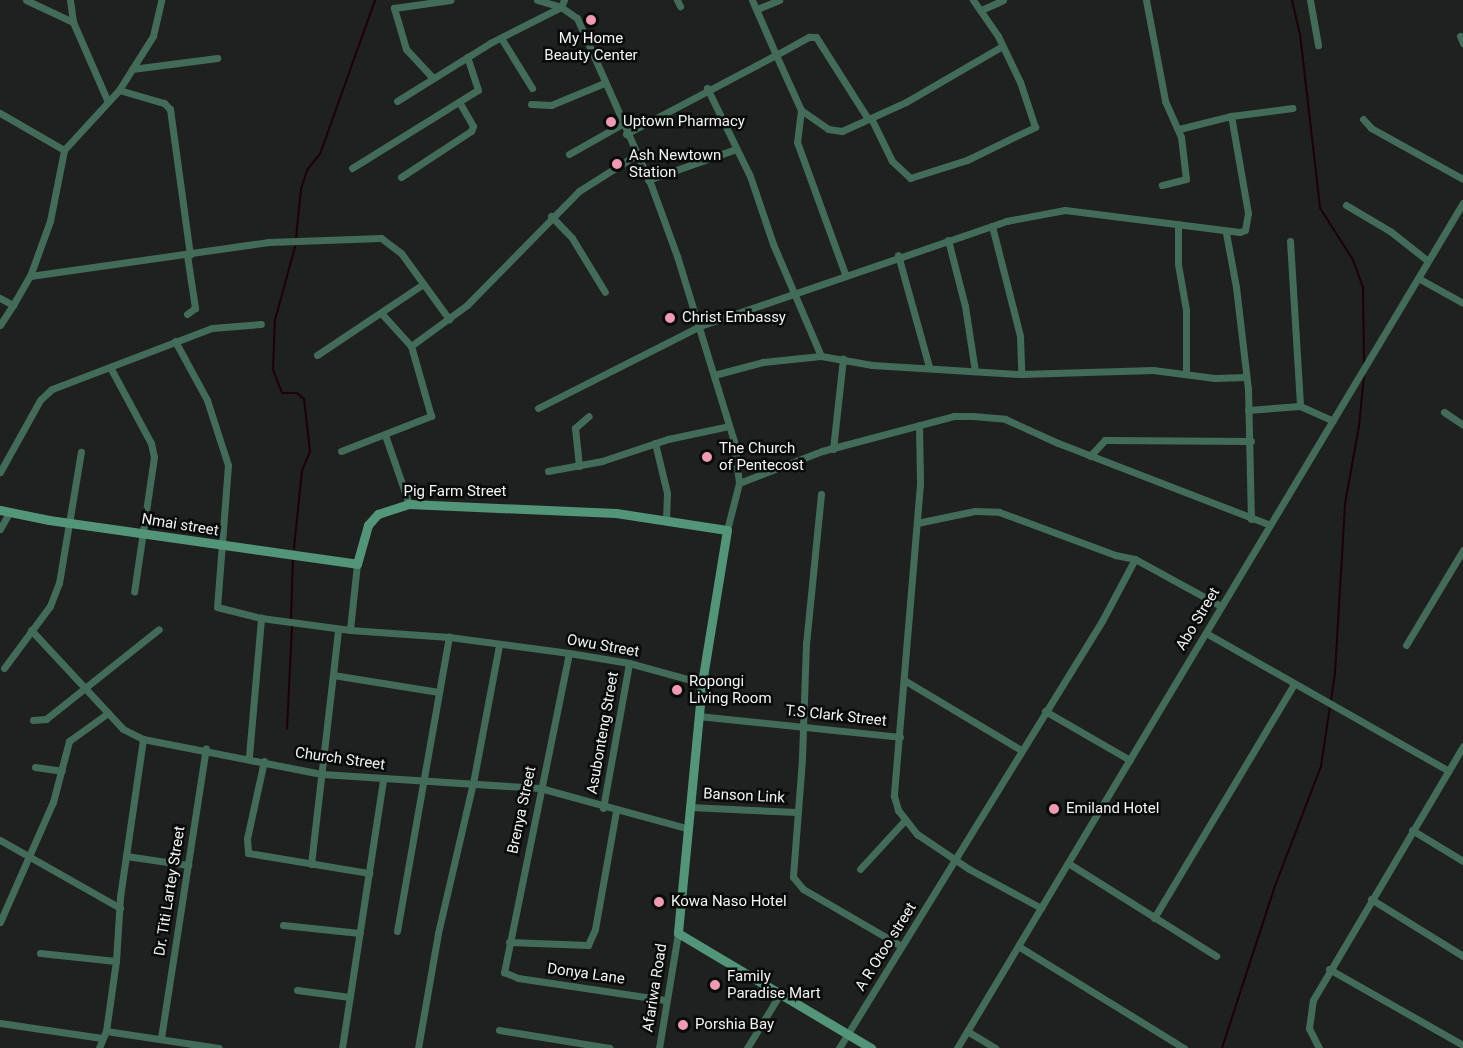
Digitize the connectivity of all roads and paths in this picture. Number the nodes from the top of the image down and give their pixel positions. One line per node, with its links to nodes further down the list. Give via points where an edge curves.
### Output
1 (26, 0): 15 (street)
2 (70, 0): 15 (street)
3 (161, 0): 22 (street, via 153,36)
4 (450, 0): 23 (street, via 394,8 406,50)
5 (537, 0): 12 (street)
6 (752, 0): 13 (street)
7 (779, 0): 13 (street)
8 (973, 0): 14 (street)
9 (1003, 0): 14 (street)
10 (1146, 0): 39 (street, via 1165,100)
11 (1310, 0): 17 (street)
12 (562, 4): 16 (street); 24 (street, via 577,18)
13 (757, 9): 19 (street)
14 (981, 10): 18 (street)
15 (73, 22): 29 (street)
16 (501, 38): 20 (street); 26 (street)
17 (1318, 45)
18 (1001, 47): 36 (street, via 906,102); 36 (street, via 1036,121 1031,131 967,160 910,178 892,162)
19 (776, 55): 25 (street); 33 (street); 36 (street, via 816,37)
20 (466, 57): 23 (street); 30 (street, via 481,87)
21 (217, 58): 22 (street)
22 (132, 69): 27 (street)
23 (432, 77): 28 (street)
24 (604, 83): 31 (street, via 551,105); 38 (street)
25 (707, 87): 40 (street); 41 (street)
26 (531, 88)
27 (118, 90): 29 (street); 58 (street, via 164,103 170,110)
28 (397, 101)
29 (108, 102): 42 (street)
30 (459, 102): 45 (street); 46 (street, via 471,131)
31 (531, 104)
32 (1292, 108): 35 (street)
33 (801, 110): 36 (street, via 836,132); 61 (street, via 797,142)
34 (0, 113): 42 (street)
35 (1231, 116): 39 (street); 55 (street, via 1248,213 1245,230)
36 (870, 118)
37 (1363, 118): 47 (street, via 1371,128)
38 (622, 124): 40 (street); 43 (street)
39 (1179, 129): 49 (street, via 1186,179)
40 (626, 134): 44 (street)
41 (736, 149): 48 (street); 66 (street)
42 (64, 150): 62 (street, via 50,221)
43 (569, 154)
44 (636, 155): 48 (street); 52 (street, via 579,191)
45 (352, 168)
46 (401, 177)
47 (1463, 179)
48 (648, 180): 75 (street)
49 (1162, 185)
50 (1463, 203): 60 (street, Abo Street)
51 (1346, 205): 60 (street, via 1390,231)
52 (551, 216): 65 (street, via 572,238); 72 (street, via 495,278)
53 (1178, 224): 54 (street, via 1065,210); 55 (street); 85 (street, via 1178,264 1186,310)
54 (992, 226): 56 (street); 84 (street, via 1014,307)
55 (1226, 233): 87 (street)
56 (948, 240): 59 (street); 83 (street, via 965,306)
57 (1290, 241): 88 (street)
58 (189, 255): 62 (street); 64 (street, via 269,242 381,238 401,253); 70 (street, via 195,308)
59 (898, 255): 61 (street); 82 (street)
60 (1428, 261): 63 (street, Abo Street)
61 (845, 274): 66 (street)
62 (30, 276): 69 (street)
63 (1418, 278): 68 (street); 93 (street, Abo Street)
64 (423, 284): 71 (street); 72 (street)
65 (605, 292)
66 (795, 294): 75 (street); 79 (street)
67 (0, 298): 69 (street)
68 (1463, 303)
69 (13, 305): 74 (street)
70 (187, 314)
71 (382, 314): 77 (street); 78 (street)
72 (449, 319): 77 (street)
73 (261, 324): 76 (street, via 237,323)
74 (0, 325)
75 (699, 326): 86 (street); 89 (street)
76 (175, 341): 81 (street); 119 (street, via 207,400 228,465)
77 (411, 346): 97 (street, via 431,416)
78 (317, 355)
79 (821, 356): 80 (street); 86 (street, via 755,363)
80 (843, 359): 82 (street, via 872,365); 100 (street)
81 (110, 367): 106 (street, via 52,389 40,400); 118 (street, via 153,450)
82 (929, 367): 83 (street)
83 (975, 371): 84 (street)
84 (1021, 374): 85 (street, via 1153,370)
85 (1186, 374): 87 (street)
86 (714, 375): 96 (street)
87 (1246, 377): 90 (street)
88 (1300, 406): 90 (street); 93 (street)
89 (538, 408)
90 (1248, 410): 98 (street)
91 (1444, 412): 95 (street)
92 (589, 416): 104 (street, via 575,428)
93 (1333, 421): 115 (street, Abo Street)
94 (920, 425): 100 (street); 103 (street, via 954,416 1005,419); 114 (street)
95 (1463, 425)
96 (729, 426): 99 (street); 107 (street)
97 (384, 435): 101 (street); 109 (street)
98 (1251, 441): 103 (street, via 1105,440); 111 (street)
99 (655, 444): 104 (street); 112 (street, via 667,493)
100 (832, 449): 107 (street)
101 (340, 451)
102 (81, 452): 113 (street)
103 (1090, 456): 111 (street)
104 (579, 466): 105 (street)
105 (548, 471)
106 (0, 472)
107 (739, 483): 117 (street)
108 (821, 494): 147 (street, via 804,667)
109 (409, 504): 112 (street, Pig Farm Street, via 588,511); 122 (street, Pig Farm Street, via 384,511 368,525)
110 (4, 511): 113 (street, Nmai street); 116 (street)
111 (1251, 519): 115 (street)
112 (666, 520): 117 (street, Pig Farm Street)
113 (69, 523): 118 (street, Nmai street); 127 (street, via 59,583 50,606)
114 (917, 524): 121 (street, via 992,510); 138 (street)
115 (1270, 525): 124 (street, Abo Street)
116 (0, 529)
117 (727, 530): 139 (street)
118 (143, 534): 119 (street, Nmai street); 123 (street)
119 (219, 546): 122 (street, Nmai street); 125 (street, via 217,607)
120 (1463, 550): 132 (street)
121 (1135, 559): 124 (street); 143 (street, A R Otoo street, via 1102,621)
122 (357, 564): 128 (street, Pig Farm Street)
123 (134, 592)
124 (1221, 606): 130 (street, Abo Street)
125 (261, 618): 129 (street); 153 (street)
126 (159, 629): 141 (street)
127 (32, 630): 136 (street); 141 (street, Church Street)
128 (350, 630): 129 (street); 131 (street)
129 (338, 631): 137 (street)
130 (1206, 633): 140 (street); 154 (street, Abo Street)
131 (449, 637): 133 (street); 142 (street)
132 (1406, 645)
133 (498, 646): 134 (street, Owu Street); 162 (street)
134 (569, 653): 135 (street, Owu Street); 163 (street, Brenya Street)
135 (629, 663): 139 (street, Owu Street); 165 (street, Asubonteng Street)
136 (4, 668)
137 (333, 675): 142 (street); 159 (street)
138 (904, 680): 148 (street); 152 (street)
139 (702, 683): 145 (street)
140 (1294, 684): 158 (street); 184 (street)
141 (84, 687): 144 (street, Church Street); 146 (street, via 46,719)
142 (439, 692): 160 (street)
143 (1045, 711): 152 (street, A R Otoo street); 154 (street)
144 (108, 713): 149 (street, Church Street, via 123,729); 157 (street, via 72,737)
145 (698, 716): 147 (street, T.S Clark Street); 164 (street)
146 (33, 720)
147 (804, 728): 148 (street, T.S Clark Street); 167 (street)
148 (900, 736): 168 (street, via 894,796)
149 (143, 739): 151 (street, Church Street); 173 (street)
150 (1463, 746): 158 (street)
151 (206, 748): 153 (street, Church Street); 178 (street, Dr. Titi Lartey Street)
152 (1021, 750): 174 (street, A R Otoo street)
153 (249, 756): 155 (street, Church Street)
154 (1130, 760): 176 (street, Abo Street)
155 (264, 761): 159 (street, Church Street); 177 (street, via 246,849 255,856)
156 (35, 767): 157 (street)
157 (62, 771): 172 (street)
158 (1449, 771): 170 (street)
159 (322, 774): 161 (street, Church Street); 177 (street)
160 (423, 778): 161 (street, Church Street); 162 (street, Church Street); 187 (street)
161 (383, 779): 180 (street)
162 (473, 783): 163 (street, Church Street); 214 (street, via 438,933)
163 (540, 788): 165 (street, Church Street); 190 (street, Brenya Street)
164 (689, 807): 167 (street, Banson Link); 169 (street)
165 (603, 808): 166 (street, Church Street)
166 (616, 811): 169 (street, Church Street); 190 (street, via 597,920 588,945)
167 (797, 812): 191 (street, via 793,858 796,883)
168 (905, 820): 174 (street); 179 (street)
169 (686, 828): 189 (street)
170 (1412, 830): 175 (street); 181 (street)
171 (0, 840): 172 (street)
172 (30, 854): 182 (street, via 70,882); 185 (street)
173 (126, 856): 178 (street); 182 (street)
174 (956, 860): 183 (street); 191 (street, A R Otoo street)
175 (1463, 861)
176 (1068, 863): 183 (street, Abo Street); 184 (street)
177 (310, 864): 180 (street)
178 (188, 865): 208 (street, Dr. Titi Lartey Street)
179 (860, 869)
180 (369, 873): 188 (street)
181 (1371, 899): 195 (street); 197 (street)
182 (120, 908): 196 (street)
183 (1041, 908): 192 (street, Abo Street)
184 (1154, 918): 194 (street)
185 (0, 922)
186 (283, 925): 188 (street)
187 (397, 931)
188 (360, 933): 201 (street)
189 (678, 933): 200 (street); 202 (street, Afariwa Road)
190 (509, 942): 198 (street, Brenya Street)
191 (901, 946): 206 (street, A R Otoo street)
192 (1018, 946): 205 (street, Abo Street); 222 (street)
193 (40, 953): 196 (street)
194 (1216, 956)
195 (1463, 956)
196 (116, 961): 207 (street)
197 (1329, 969): 210 (street); 223 (street, via 1313,1000 1311,1033)
198 (504, 972): 202 (street, Donya Lane, via 518,978)
199 (297, 990): 201 (street)
200 (780, 994): 206 (street); 217 (street)
201 (350, 998): 213 (street)
202 (665, 1000): 216 (street, Afariwa Road)
203 (0, 1023): 207 (street)
204 (499, 1030): 215 (street)
205 (967, 1031): 220 (street, Abo Street); 221 (street)
206 (848, 1034): 218 (street, A R Otoo street); 219 (street)
207 (104, 1035): 208 (street); 211 (street)
208 (161, 1038): 209 (street)
209 (175, 1044): 212 (street)
210 (1463, 1045)
211 (99, 1048)
212 (219, 1048)
213 (342, 1048)
214 (418, 1048)
215 (610, 1048)
216 (659, 1048)
217 (747, 1048)
218 (839, 1048)
219 (871, 1048)
220 (957, 1048)
221 (995, 1048)
222 (1184, 1048)
223 (1318, 1048)

